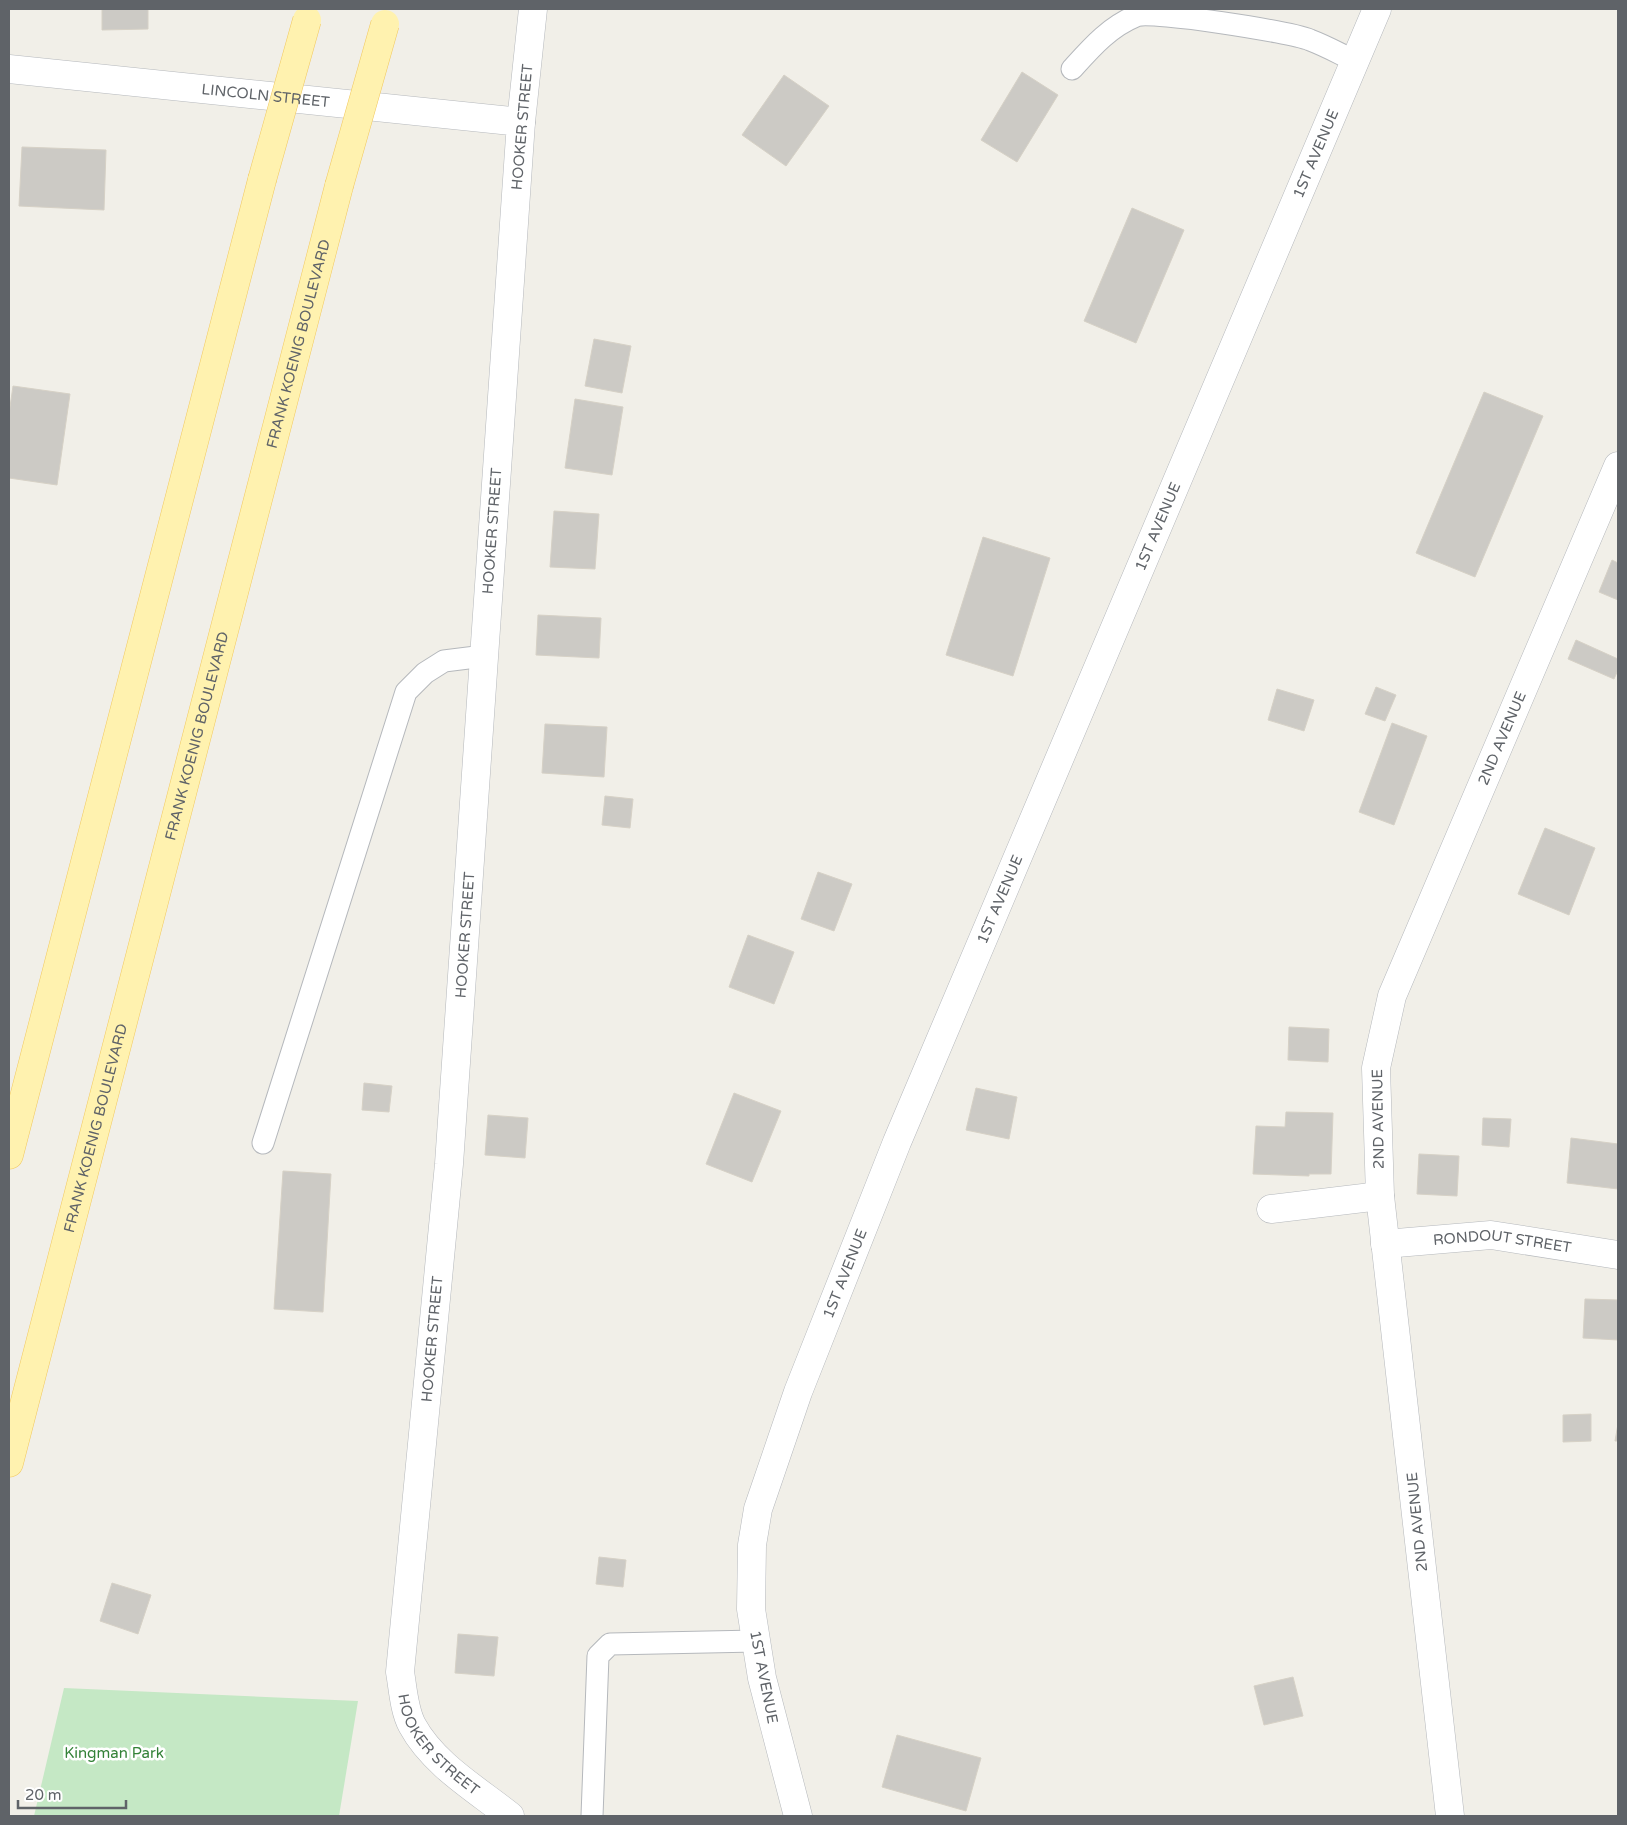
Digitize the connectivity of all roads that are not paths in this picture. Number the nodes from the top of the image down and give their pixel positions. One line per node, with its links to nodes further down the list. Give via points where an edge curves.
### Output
1 (533, 9): 8 (street, HOOKER STREET)
2 (1378, 9): 5 (street, 1ST AVENUE)
3 (309, 15): 12 (main road, bridge, via 262,180)
4 (387, 16): 17 (main road, FRANK KOENIG BOULEVARD, bridge, via 339,186)
5 (1355, 62): 6 (lane, via 1309,39 1233,24 1138,15 1104,34); 18 (street, 1ST AVENUE, via 897,1142 798,1392 758,1509 752,1546 751,1608)
6 (1072, 69)
7 (9, 70): 8 (street, LINCOLN STREET)
8 (521, 122): 10 (street, HOOKER STREET)
9 (1618, 466): 13 (street, 2ND AVENUE, via 1392,996 1376,1068)
10 (484, 656): 11 (lane, via 444,661 425,672 406,692); 19 (street, HOOKER STREET, via 449,1164 400,1672 412,1725 437,1759)
11 (263, 1143)
12 (9, 1155)
13 (1380, 1196): 14 (street); 15 (street, 2ND AVENUE)
14 (1271, 1209)
15 (1385, 1244): 16 (street, RONDOUT STREET, via 1491,1235); 22 (street, 2ND AVENUE)
16 (1618, 1255)
17 (9, 1463)
18 (756, 1641): 20 (lane, via 610,1644 598,1656); 21 (street, 1ST AVENUE, via 762,1678)
19 (510, 1816)
20 (592, 1816)
21 (798, 1816)
22 (1450, 1816)

